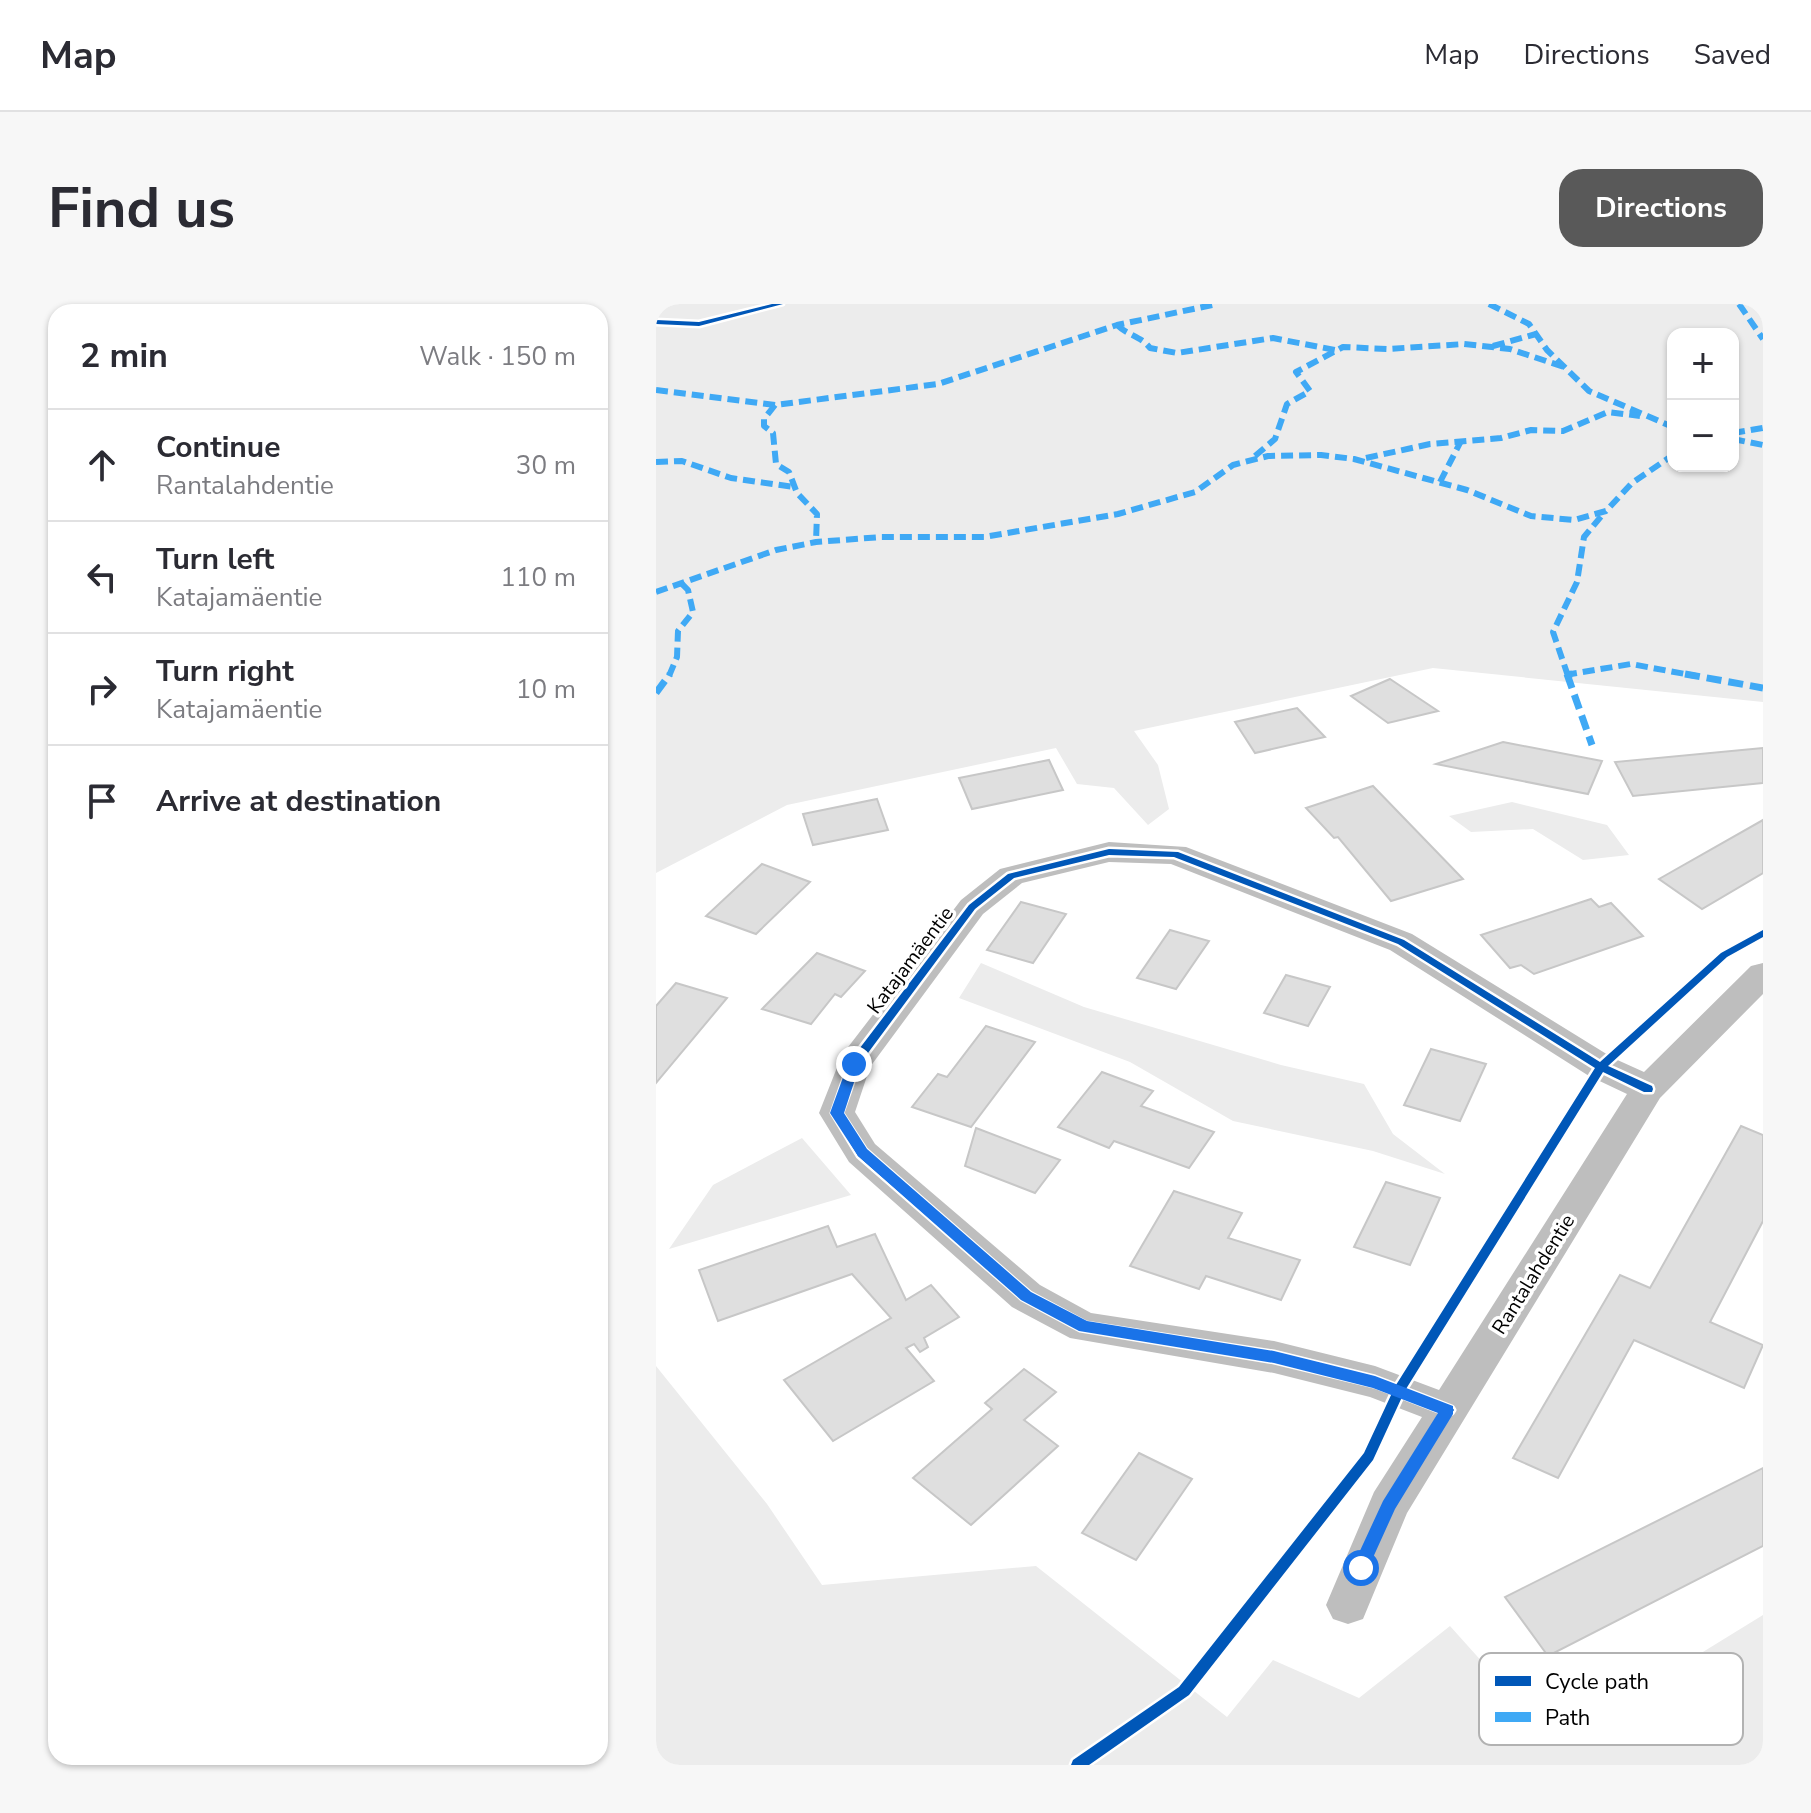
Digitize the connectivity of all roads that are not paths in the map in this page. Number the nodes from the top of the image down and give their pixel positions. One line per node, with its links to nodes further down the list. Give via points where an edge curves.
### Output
1 (1763, 974): 2 (street, Rantalahdentie)
2 (1648, 1089): 3 (street, Rantalahdentie); 3 (street, Katajamäentie, via 1601,1067 1401,942 1175,854 1109,852 1011,876 972,907 854,1064 837,1113 862,1153 1026,1296 1084,1327 1274,1357 1375,1382)
3 (1448, 1410): 4 (street, Rantalahdentie, via 1389,1505)
4 (1348, 1605)

